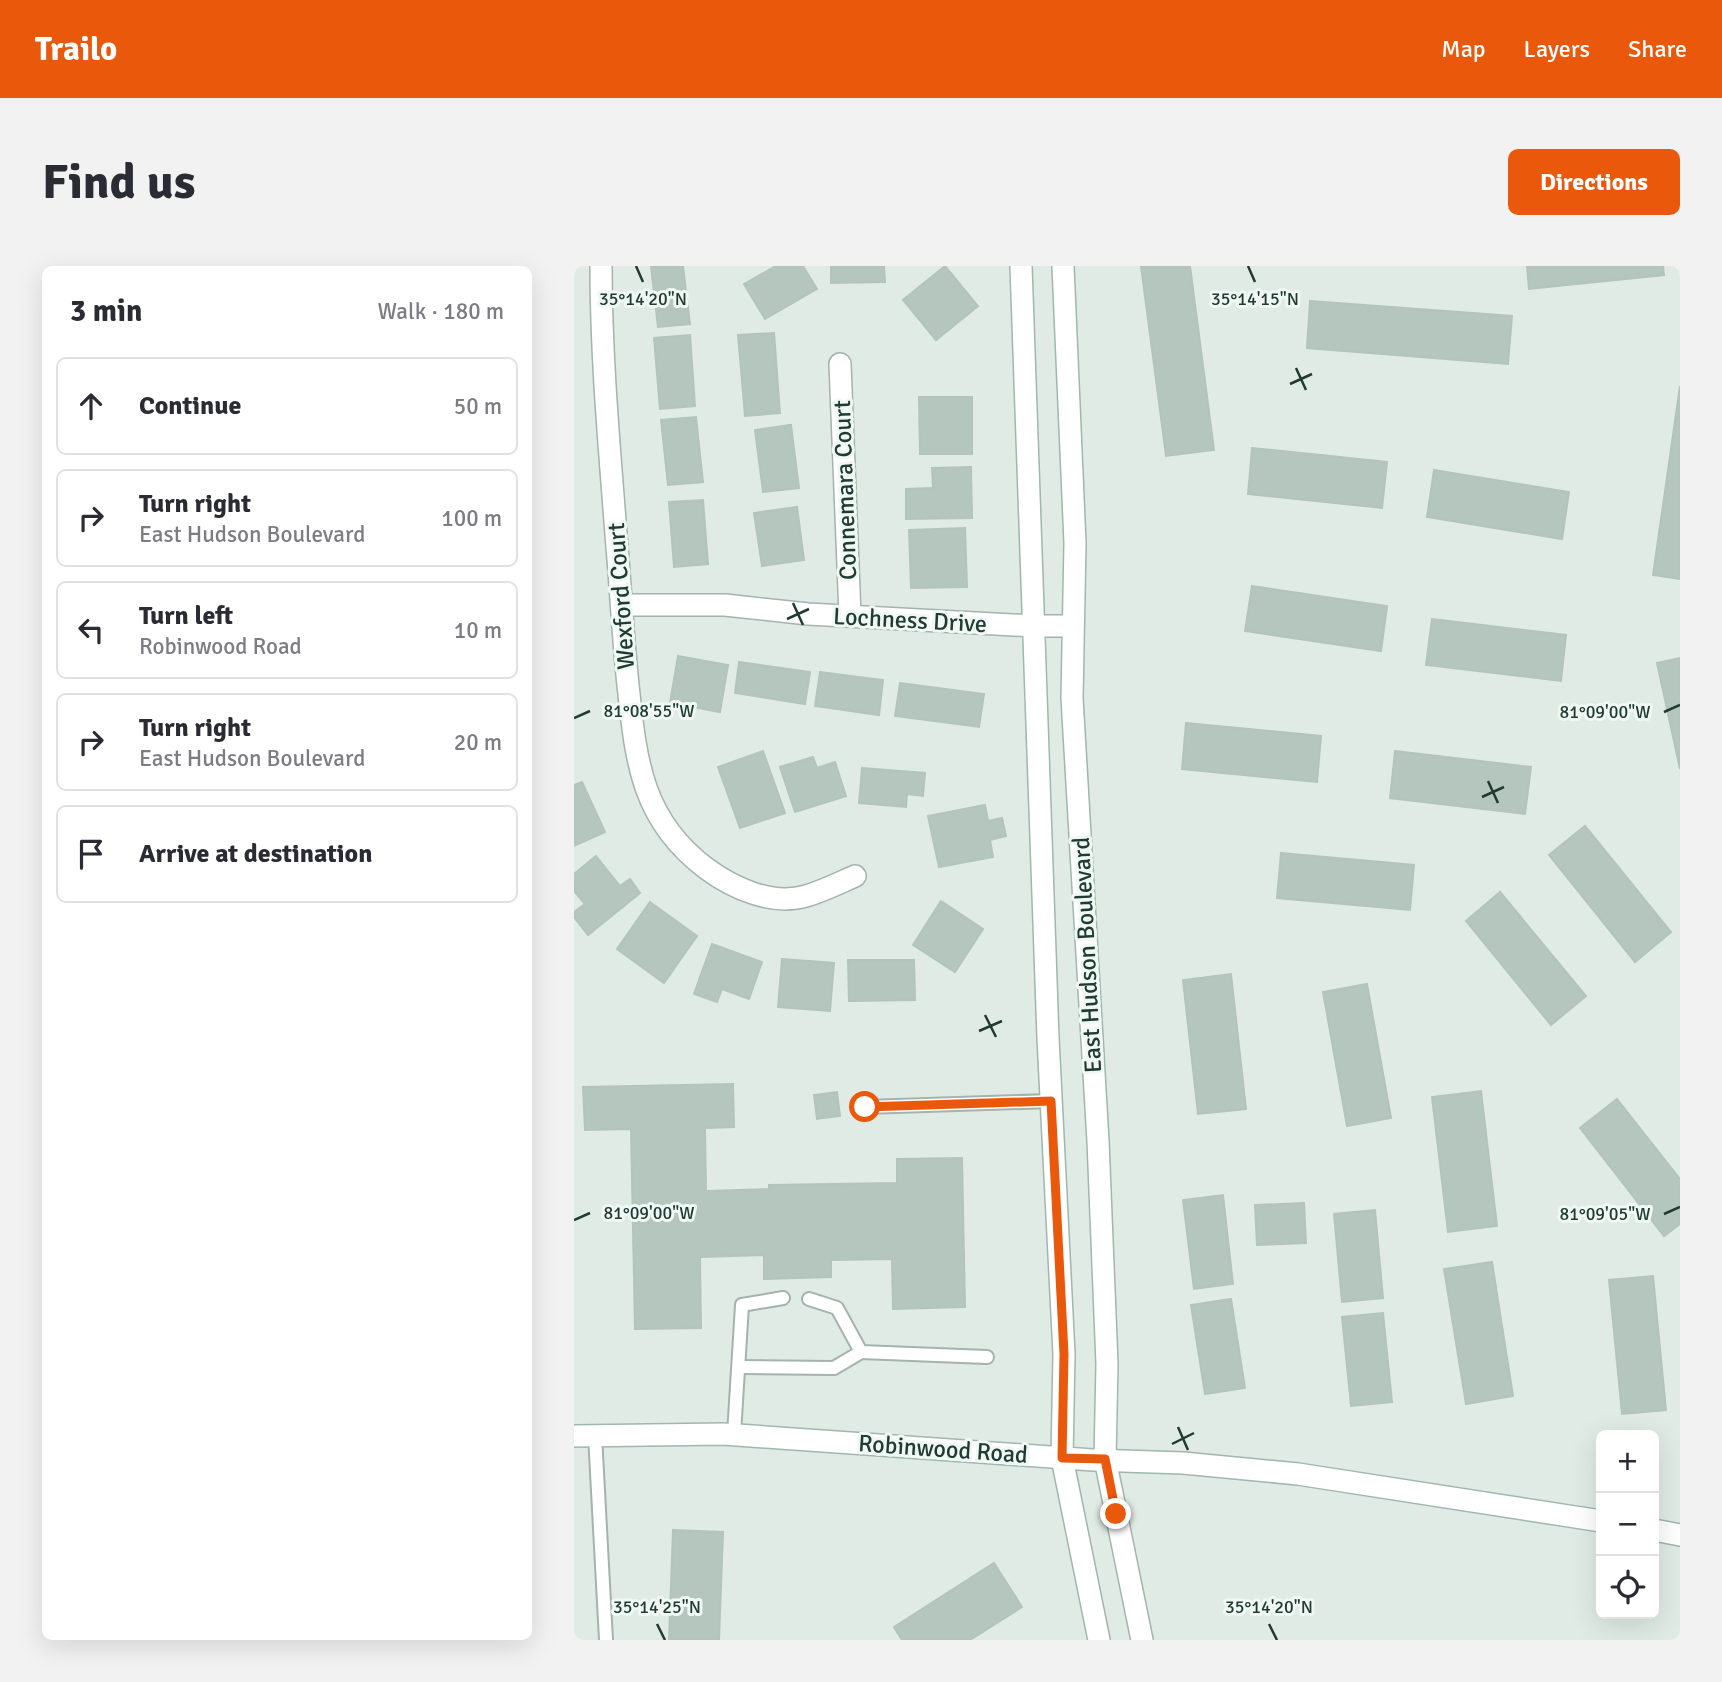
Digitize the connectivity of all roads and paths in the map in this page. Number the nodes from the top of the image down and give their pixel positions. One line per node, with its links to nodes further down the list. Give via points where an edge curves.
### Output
1 (601, 266): 5 (main road, Wexford Court, via 603,363)
2 (1021, 266): 7 (main road, East Hudson Boulevard)
3 (1063, 266): 8 (main road, East Hudson Boulevard, via 1075,543)
4 (840, 364): 6 (main road, Connemara Court)
5 (622, 605): 6 (main road, Lochness Drive, via 724,605); 9 (main road, Wexford Court, via 635,752 640,774 670,833 723,881 763,896 804,897)
6 (850, 616): 7 (main road, Lochness Drive)
7 (1034, 626): 8 (main road, Lochness Drive); 10 (main road, East Hudson Boulevard)
8 (1072, 626): 20 (main road, East Hudson Boulevard, via 1106,1350)
9 (855, 876)
10 (1051, 1101): 11 (lane); 19 (main road, East Hudson Boulevard, via 1064,1354)
11 (865, 1107)
12 (783, 1298): 16 (lane, via 742,1305)
13 (809, 1299): 14 (lane, via 837,1308)
14 (861, 1352): 15 (lane); 16 (lane, via 834,1368)
15 (987, 1357)
16 (739, 1367): 17 (lane)
17 (734, 1434): 18 (main road, Robinwood Road); 19 (main road, Robinwood Road)
18 (584, 1435): 24 (lane)
19 (1062, 1458): 20 (main road, Robinwood Road); 25 (main road, East Hudson Boulevard)
20 (1105, 1459): 21 (main road, Robinwood Road, via 1298,1474); 26 (main road, East Hudson Boulevard)
21 (1596, 1520)
22 (1659, 1531): 23 (main road)
23 (1680, 1535)
24 (606, 1640)
25 (1099, 1640)
26 (1142, 1640)

